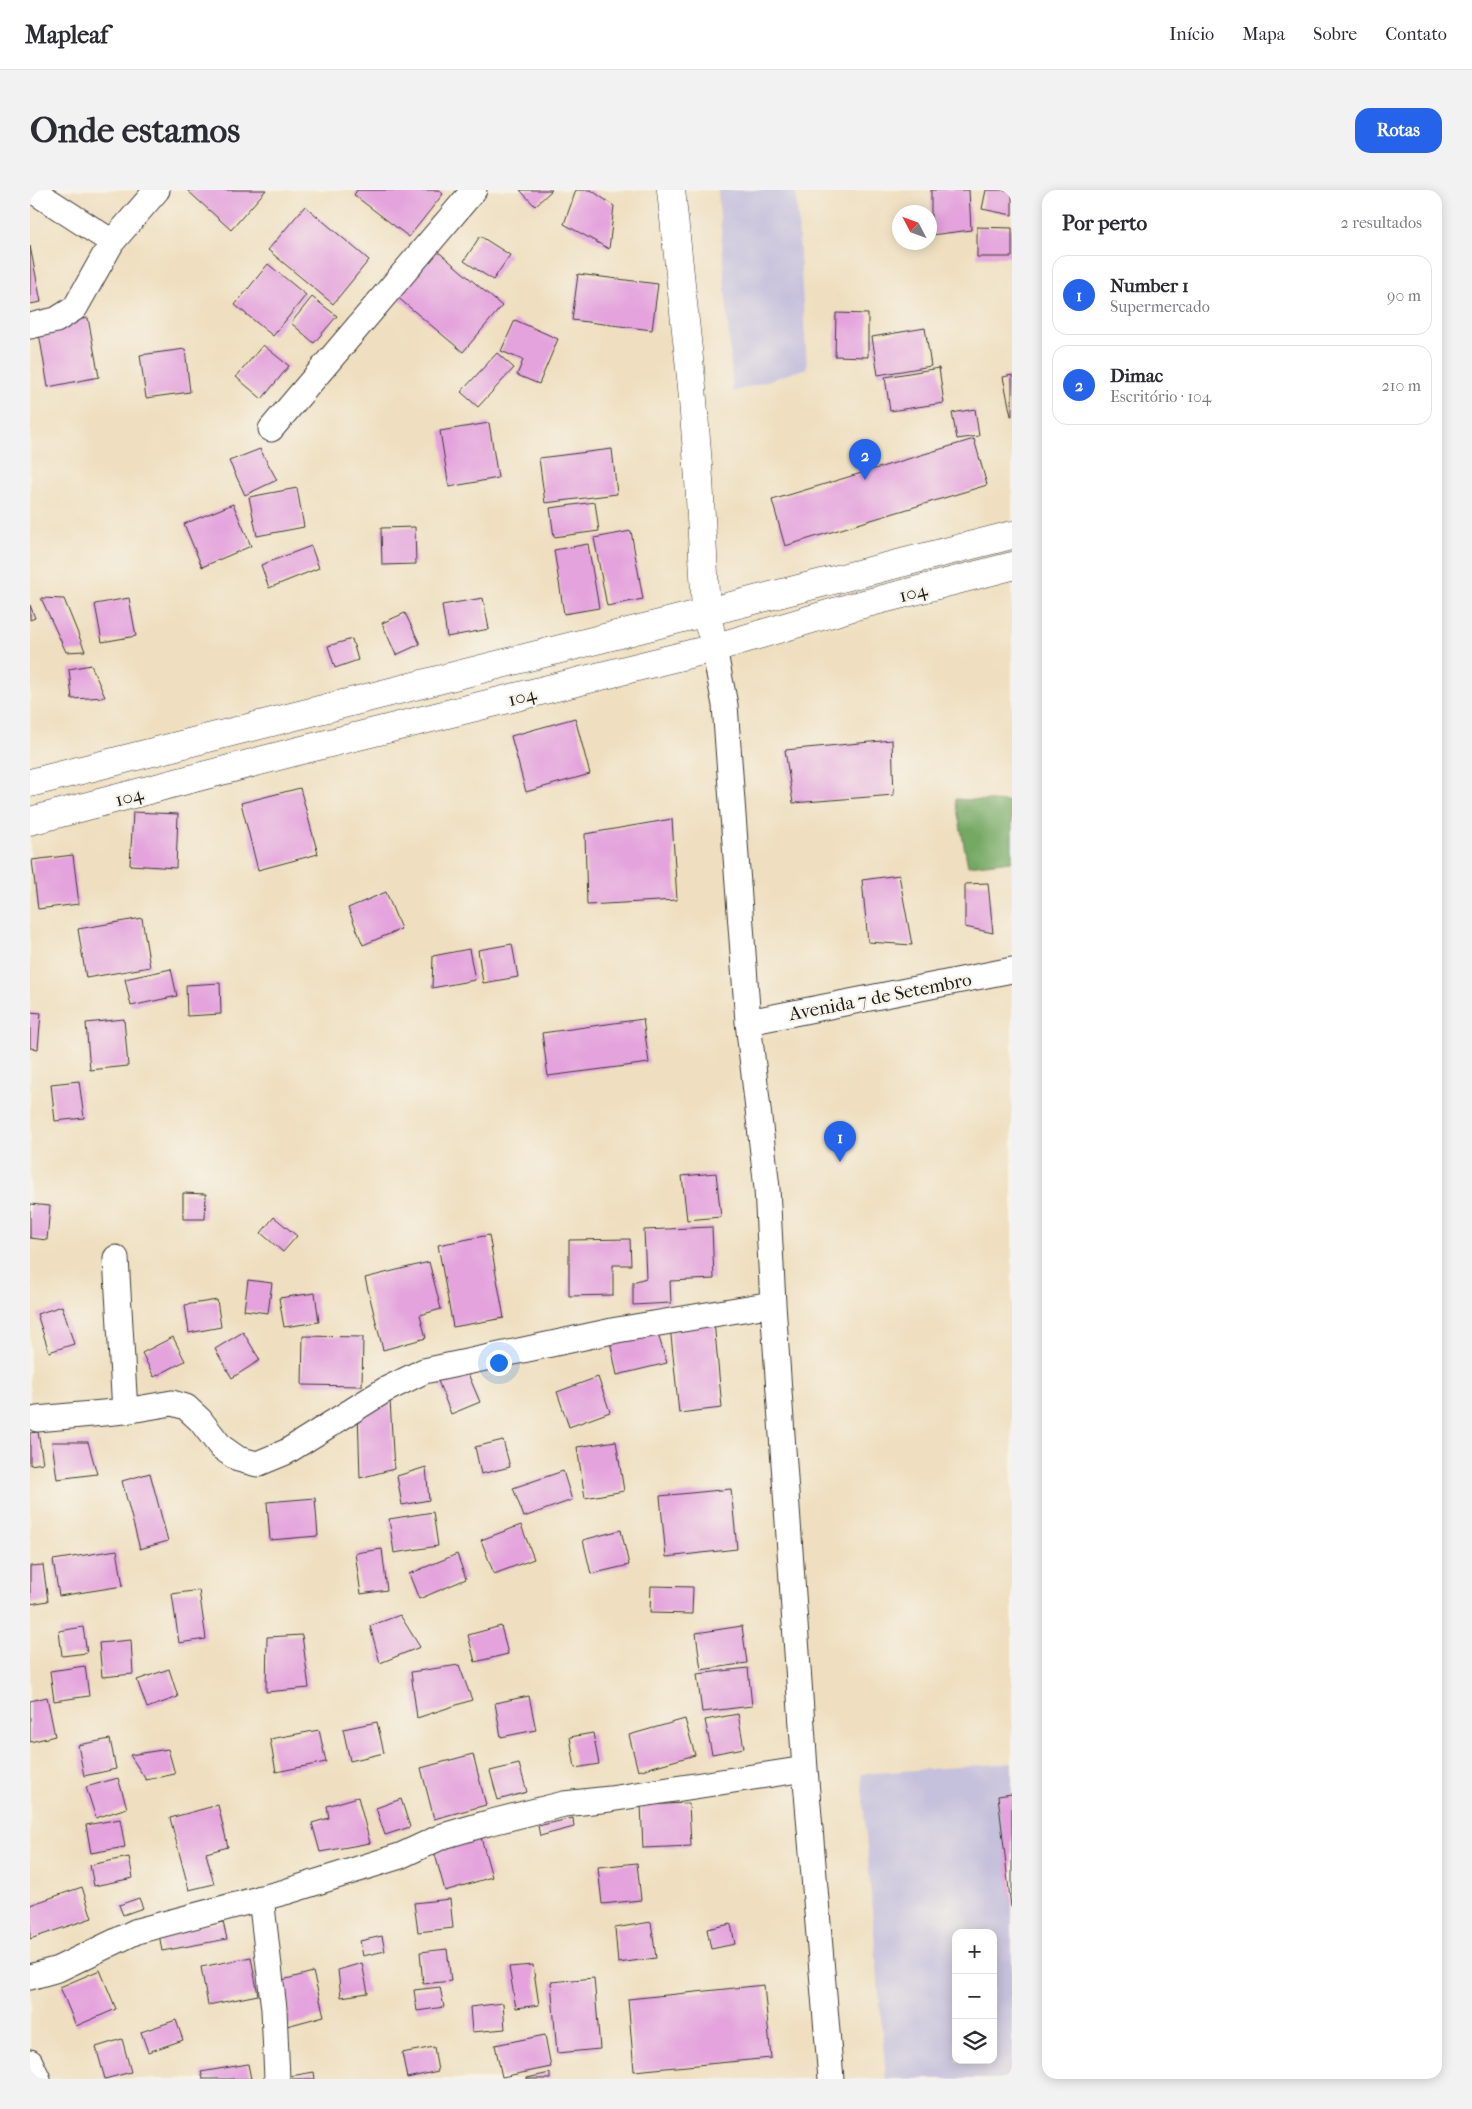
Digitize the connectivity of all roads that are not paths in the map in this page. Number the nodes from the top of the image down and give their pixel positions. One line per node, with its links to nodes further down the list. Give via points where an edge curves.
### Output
1 (32, 190): 5 (street)
2 (157, 190): 5 (street)
3 (474, 190): 7 (street)
4 (671, 190): 10 (street, via 700,479)
5 (112, 242): 6 (street, via 75,308 56,320)
6 (30, 326)
7 (271, 429)
8 (1012, 535): 10 (street)
9 (1012, 566): 11 (street, 104, via 852,607)
10 (706, 612): 11 (street); 12 (street)
11 (714, 648): 13 (street, 104, via 298,751); 15 (street, via 725,705)
12 (30, 783)
13 (30, 822)
14 (1012, 970): 15 (street, Avenida 7 de Setembro)
15 (748, 1022): 17 (street, via 767,1188)
16 (116, 1258): 18 (street)
17 (773, 1304): 18 (street, via 617,1330 424,1371 385,1390 286,1452 257,1464 238,1459 221,1447 186,1408 172,1403); 20 (street)
18 (125, 1411): 19 (street)
19 (37, 1420)
20 (805, 1769): 21 (street, via 564,1804 443,1836 400,1856); 26 (street)
21 (261, 1898): 22 (street, via 137,1931 58,1969); 25 (street, via 274,2009)
22 (30, 1977)
23 (30, 2062): 24 (street)
24 (38, 2079)
25 (276, 2079)
26 (831, 2079)

